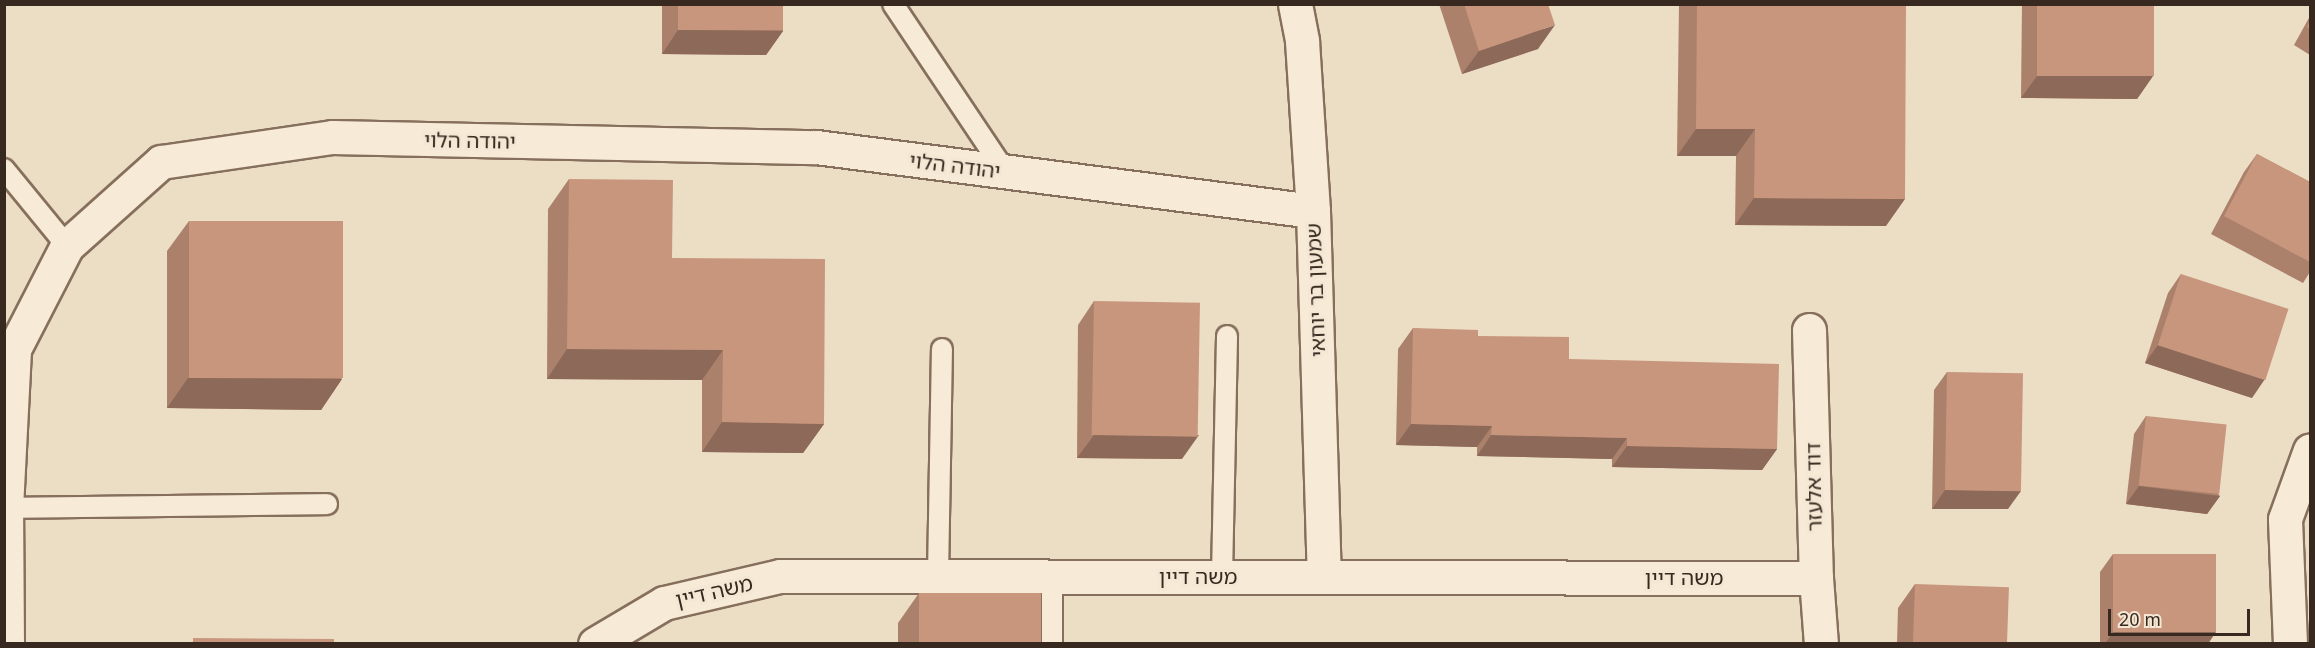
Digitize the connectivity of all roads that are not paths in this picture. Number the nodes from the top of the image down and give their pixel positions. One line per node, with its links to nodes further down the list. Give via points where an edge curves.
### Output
1 (893, 4): 4 (lane)
2 (1295, 4): 5 (street, שמעון בר יוחאי, via 1302,41)
3 (4, 169): 6 (lane)
4 (1005, 171): 5 (street, יהודה הלוי); 6 (street, יהודה הלוי, via 816,147 332,137 161,162)
5 (1313, 211): 16 (street, שמעון בר יוחאי)
6 (67, 246): 12 (street, יהודה הלוי, via 14,349)
7 (1809, 330): 17 (street, דוד אלעזר)
8 (1227, 336): 15 (lane)
9 (942, 349): 13 (lane)
10 (2310, 450): 22 (street, via 2285,519)
11 (327, 504): 12 (lane)
12 (6, 508): 18 (street, יהודה הלוי)
13 (938, 576): 14 (street, משה דיין); 19 (street, משה דיין, via 780,576 664,603)
14 (1052, 576): 15 (street, משה דיין); 20 (lane)
15 (1222, 576): 16 (street, משה דיין)
16 (1324, 577): 17 (street, משה דיין)
17 (1816, 578): 21 (street, דוד אלעזר)
18 (8, 644)
19 (595, 644)
20 (1052, 644)
21 (1821, 644)
22 (2290, 644)

